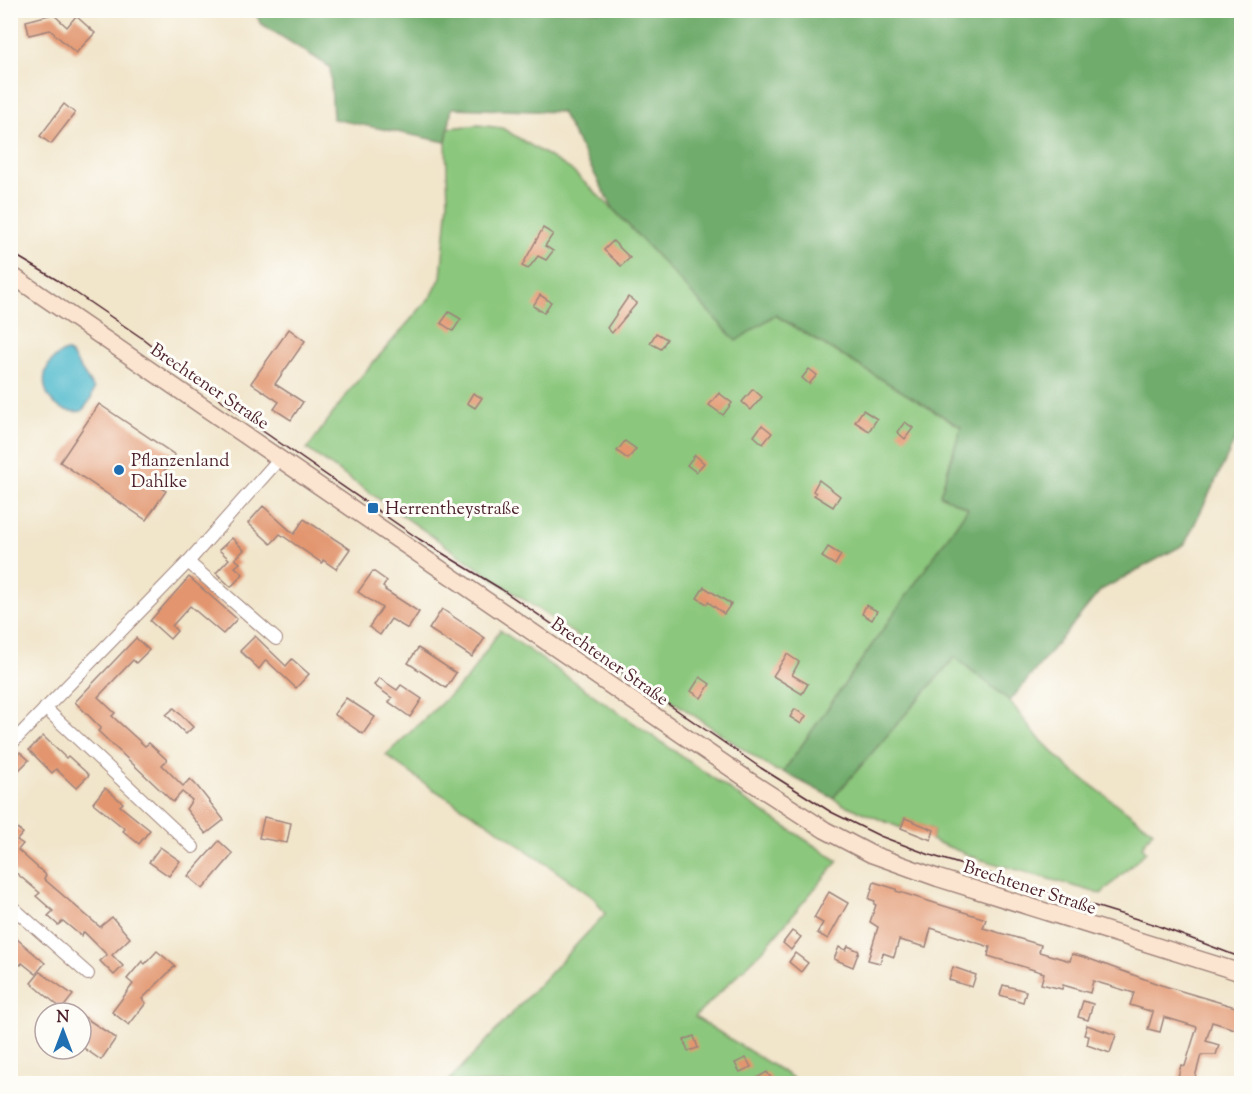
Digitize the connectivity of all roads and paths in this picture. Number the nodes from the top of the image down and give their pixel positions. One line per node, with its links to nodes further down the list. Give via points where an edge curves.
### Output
1 (10, 274): 2 (main road, Brechtener Straße)
2 (280, 458): 3 (street); 9 (main road, Brechtener Straße, via 825,830 871,854 938,878)
3 (188, 562): 4 (street); 5 (street)
4 (276, 639)
5 (45, 708): 6 (street); 7 (street)
6 (10, 745)
7 (193, 847)
8 (10, 905): 10 (street)
9 (1242, 973)
10 (88, 974)

